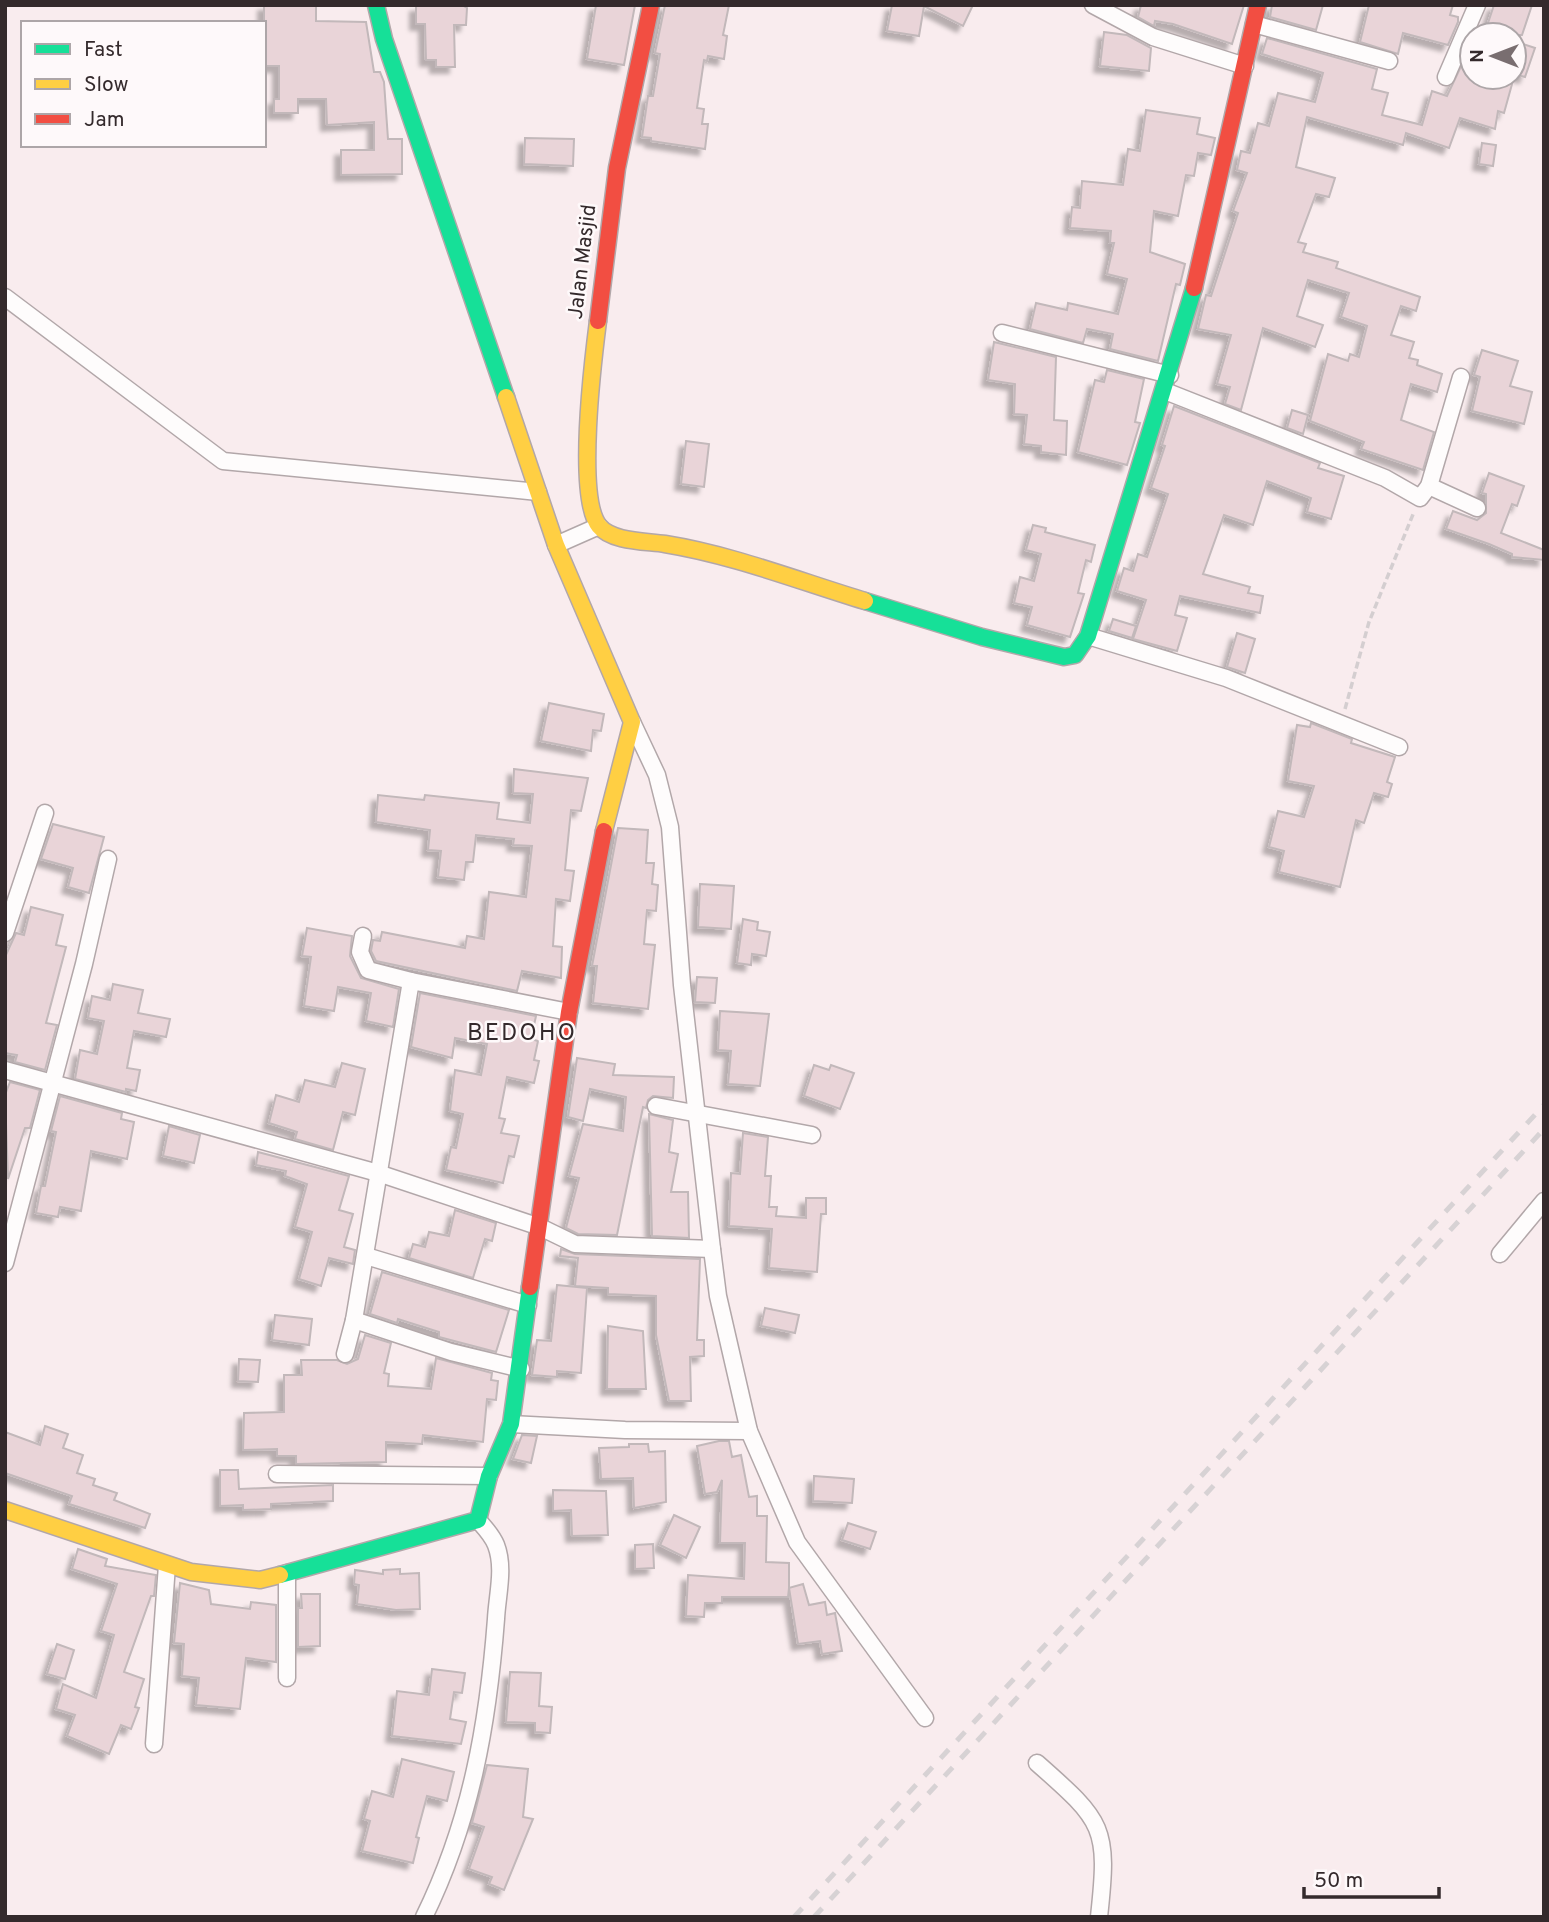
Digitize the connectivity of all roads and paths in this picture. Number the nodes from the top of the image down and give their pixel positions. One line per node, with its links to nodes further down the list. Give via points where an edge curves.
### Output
1 (376, 5): 15 (street)
2 (651, 5): 18 (street, Jalan Masjid, via 617,168 592,364 590,505)
3 (1093, 5): 8 (street, via 1153,37)
4 (1258, 5): 6 (street)
5 (1477, 5): 9 (street)
6 (1254, 24): 7 (street); 8 (street)
7 (1389, 61)
8 (1245, 66): 12 (street)
9 (1446, 77)
10 (5, 297): 15 (street, via 223,461)
11 (1002, 333): 12 (street)
12 (1170, 375): 14 (street)
13 (1461, 377): 16 (street)
14 (1165, 391): 16 (street); 20 (street)
15 (538, 492): 19 (street)
16 (1424, 492): 17 (street); 22 (path, via 1369,622)
17 (1477, 508)
18 (600, 526): 19 (street); 20 (street, via 611,535 697,549 1049,655 1075,654)
19 (567, 540): 21 (street)
20 (1088, 636): 22 (street, via 1226,678)
21 (632, 722): 29 (street, via 607,813); 33 (street, via 657,775 670,827)
22 (1340, 724): 23 (street)
23 (1399, 747)
24 (46, 813): 26 (street)
25 (108, 859): 31 (street)
26 (5, 933)
27 (363, 936): 28 (street, via 360,952 368,970)
28 (411, 981): 29 (street); 35 (street)
29 (569, 1012): 37 (street)
30 (5, 1070): 31 (street)
31 (52, 1084): 35 (street); 41 (street)
32 (656, 1106): 33 (street)
33 (696, 1112): 34 (street); 38 (street)
34 (812, 1135)
35 (378, 1173): 37 (street); 40 (street)
36 (1544, 1201): 39 (street)
37 (540, 1227): 38 (street, via 575,1244); 42 (street)
38 (712, 1249): 47 (street)
39 (1500, 1254)
40 (366, 1256): 42 (street); 43 (street)
41 (5, 1262)
42 (528, 1305): 45 (street)
43 (354, 1320): 44 (street); 45 (street)
44 (345, 1354)
45 (521, 1369): 46 (street)
46 (511, 1424): 47 (street); 49 (street)
47 (749, 1431): 55 (street, via 797,1542)
48 (277, 1474): 49 (street)
49 (489, 1476): 51 (street)
50 (5, 1510): 52 (street)
51 (478, 1520): 53 (street); 58 (street, via 497,1547 500,1570 491,1689 460,1835)
52 (167, 1565): 53 (street, via 222,1578 260,1580); 56 (street)
53 (287, 1573): 54 (street)
54 (287, 1678)
55 (925, 1717)
56 (155, 1744)
57 (1037, 1763): 59 (street, via 1072,1794 1099,1827 1105,1854)
58 (425, 1917)
59 (1099, 1917)

